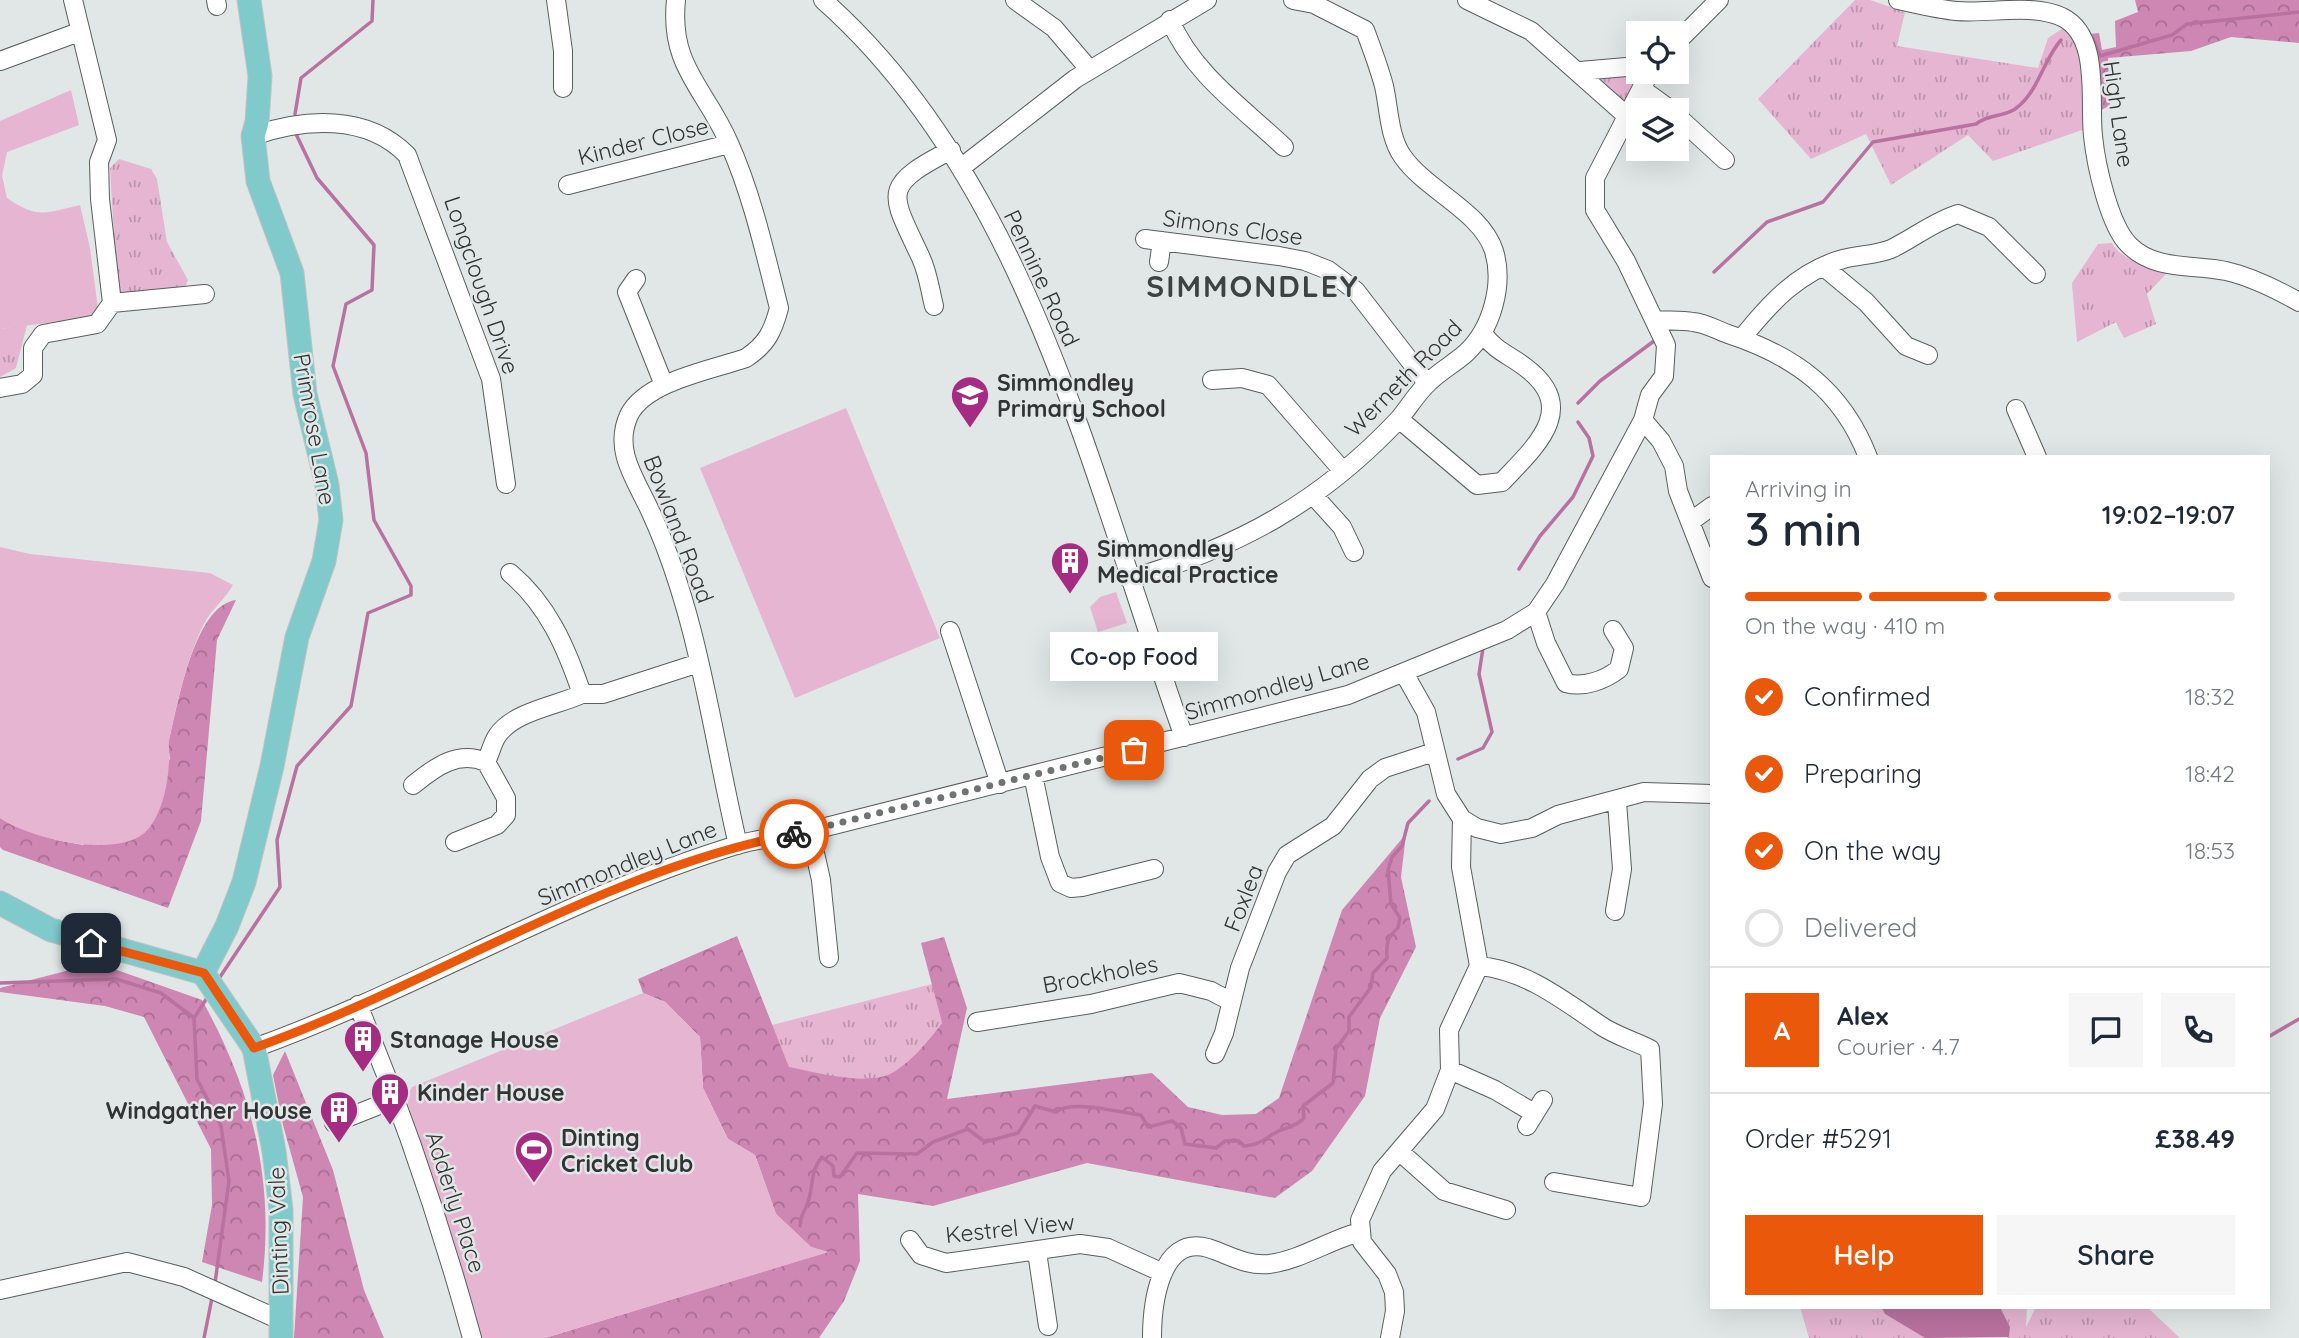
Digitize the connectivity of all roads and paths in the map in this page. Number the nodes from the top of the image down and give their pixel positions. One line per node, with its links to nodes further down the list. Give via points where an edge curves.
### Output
1 (73, 0): 14 (street)
2 (556, 0): 20 (street)
3 (676, 0): 28 (street, Bowland Road, via 677,44 687,73)
4 (823, 0): 30 (street, Pennine Road, via 856,29 904,84)
5 (1015, 0): 17 (street, via 1054,28)
6 (1293, 0): 43 (street, Werneth Road, via 1314,4 1365,30 1401,155 1426,184 1466,211 1493,248 1499,281)
7 (1467, 0): 18 (street, via 1531,31)
8 (1719, 0): 13 (street)
9 (1898, 0): 39 (street, High Lane, via 1956,11 2050,14 2071,23 2084,41 2093,137 2119,234 2148,258 2223,270)
10 (252, 1): 27 (main road, Primrose Lane, via 260,76)
11 (1196, 3): 12 (street)
12 (1170, 20): 17 (street); 29 (street, via 1199,66)
13 (1689, 30)
14 (79, 32): 15 (street); 40 (street, via 107,140 100,162 100,199)
15 (0, 61)
16 (1626, 67): 18 (street)
17 (1089, 69): 32 (street)
18 (1580, 71): 24 (street)
19 (1644, 84): 21 (street, Simmondley Lane)
20 (563, 88)
21 (1642, 89): 22 (street, Simmondley Lane); 23 (street)
22 (1638, 98)
23 (1654, 98)
24 (1626, 115)
25 (1626, 121): 42 (street, Simmondley Lane, via 1595,178 1595,210)
26 (1689, 127): 31 (street)
27 (253, 136): 56 (street, Longclough Drive, via 279,126 366,127 391,138 407,155 491,379); 87 (main road, Primrose Lane, via 258,181 292,273 304,394 331,520 324,561 297,637 244,882)
28 (729, 144): 33 (street, Kinder Close); 48 (street, Bowland Road, via 779,308 773,332 746,358)
29 (1284, 147)
30 (951, 150): 32 (street, Pennine Road); 41 (street, via 913,171 897,190 896,202 923,262)
31 (1724, 160)
32 (962, 167): 63 (street, Pennine Road, via 1046,340)
33 (568, 185)
34 (1160, 262): 47 (street, Simons Close, via 1154,240 1279,256 1328,270 1356,291)
35 (1824, 267): 36 (street, via 1891,249 1936,221 1958,214 1989,227); 44 (street, via 1785,289); 45 (street, via 1866,302 1906,346)
36 (2036, 274)
37 (636, 279): 48 (street, via 627,292)
38 (205, 294): 40 (street)
39 (2299, 302)
40 (112, 303): 49 (street, via 97,324 43,334 33,348 33,375 22,384)
41 (934, 306)
42 (1655, 320): 44 (street, via 1692,321); 52 (street, Simmondley Lane, via 1666,345 1664,376 1650,395)
43 (1483, 334): 47 (street, Werneth Road); 51 (street, via 1498,352 1546,385 1553,407 1548,426 1502,482 1477,485)
44 (1742, 338): 53 (street, via 1818,379 1840,406)
45 (1928, 355)
46 (1212, 380): 55 (street, via 1242,378 1268,385)
47 (1427, 383): 51 (street, Werneth Road)
48 (664, 385): 67 (street, Bowland Road, via 651,391 628,417 623,438 625,462 676,576)
49 (0, 388)
50 (2016, 409): 54 (street)
51 (1399, 419): 55 (street, Werneth Road)
52 (1643, 420): 59 (street, via 1674,466); 64 (street, Simmondley Lane)
53 (1867, 455)
54 (2039, 455)
55 (1343, 471): 57 (street, Werneth Road)
56 (506, 484)
57 (1314, 496): 60 (street, via 1342,527); 63 (street, Werneth Road, via 1230,545)
58 (1710, 507): 59 (street)
59 (1690, 522): 62 (street)
60 (1354, 552)
61 (510, 573): 69 (street, via 547,615)
62 (1710, 573)
63 (1129, 579): 70 (street, Pennine Road)
64 (1536, 612): 65 (street, via 1559,687 1600,680 1619,669 1624,648); 68 (street, Simmondley Lane, via 1507,631)
65 (1613, 630)
66 (950, 631): 74 (street)
67 (699, 663): 69 (street, via 603,694); 81 (street, Bowland Road)
68 (1404, 673): 70 (street, Simmondley Lane, via 1348,695); 71 (street, via 1426,712)
69 (582, 694): 72 (street, via 521,716 497,737)
70 (1184, 737): 73 (street, Simmondley Lane)
71 (1434, 752): 78 (street, via 1446,794); 88 (street, Foxlea, via 1385,768 1370,779 1332,826 1287,855)
72 (486, 762): 75 (street, via 472,756 456,759 437,766); 80 (street, via 506,798 506,815 497,825)
73 (1033, 775): 74 (street, Simmondley Lane); 82 (street, via 1060,883 1082,887)
74 (1000, 784): 79 (street, Simmondley Lane)
75 (413, 785)
76 (1710, 794): 77 (street, via 1644,792)
77 (1617, 802): 78 (street, via 1501,834); 84 (street, via 1622,869)
78 (1462, 819): 86 (street, via 1461,867)
79 (810, 831): 81 (street, Simmondley Lane); 85 (street, via 821,880)
80 (455, 842)
81 (738, 845): 89 (street, Simmondley Lane, via 597,898)
82 (1154, 869)
83 (0, 904): 87 (main road, via 51,930)
84 (1615, 911)
85 (829, 958)
86 (1479, 966): 93 (street, via 1449,1030); 98 (street, via 1534,983 1575,1005 1602,1027 1650,1049 1653,1104 1641,1197)
87 (204, 973): 91 (main road, Dinting Vale)
88 (1230, 1000): 90 (street, Brockholes, via 1179,983 1091,1004); 92 (street, Foxlea)
89 (358, 1005): 91 (street, Simmondley Lane); 94 (street, Adderly Place)
90 (977, 1022)
91 (254, 1048): 106 (main road, Dinting Vale, via 281,1210)
92 (1215, 1054)
93 (1450, 1070): 95 (street); 97 (street, via 1435,1109)
94 (397, 1098): 96 (street); 107 (street, Adderly Place)
95 (1535, 1113)
96 (334, 1123)
97 (1400, 1152): 99 (street, via 1444,1191 1500,1208); 100 (street, via 1382,1171 1362,1212)
98 (1554, 1182)
99 (1489, 1225)
100 (1360, 1232): 103 (street, via 1269,1264 1238,1262 1206,1248 1193,1248 1181,1251); 109 (street, via 1394,1292)
101 (910, 1240): 102 (street, Kestrel View, via 921,1255 946,1264)
102 (1037, 1252): 103 (street, Kestrel View, via 1080,1244 1108,1248); 105 (street)
103 (1161, 1272): 108 (street)
104 (0, 1290): 106 (street, via 127,1262 194,1281 233,1298)
105 (1048, 1326)
106 (281, 1329)
107 (472, 1338)
108 (1152, 1338)
109 (1390, 1338)

